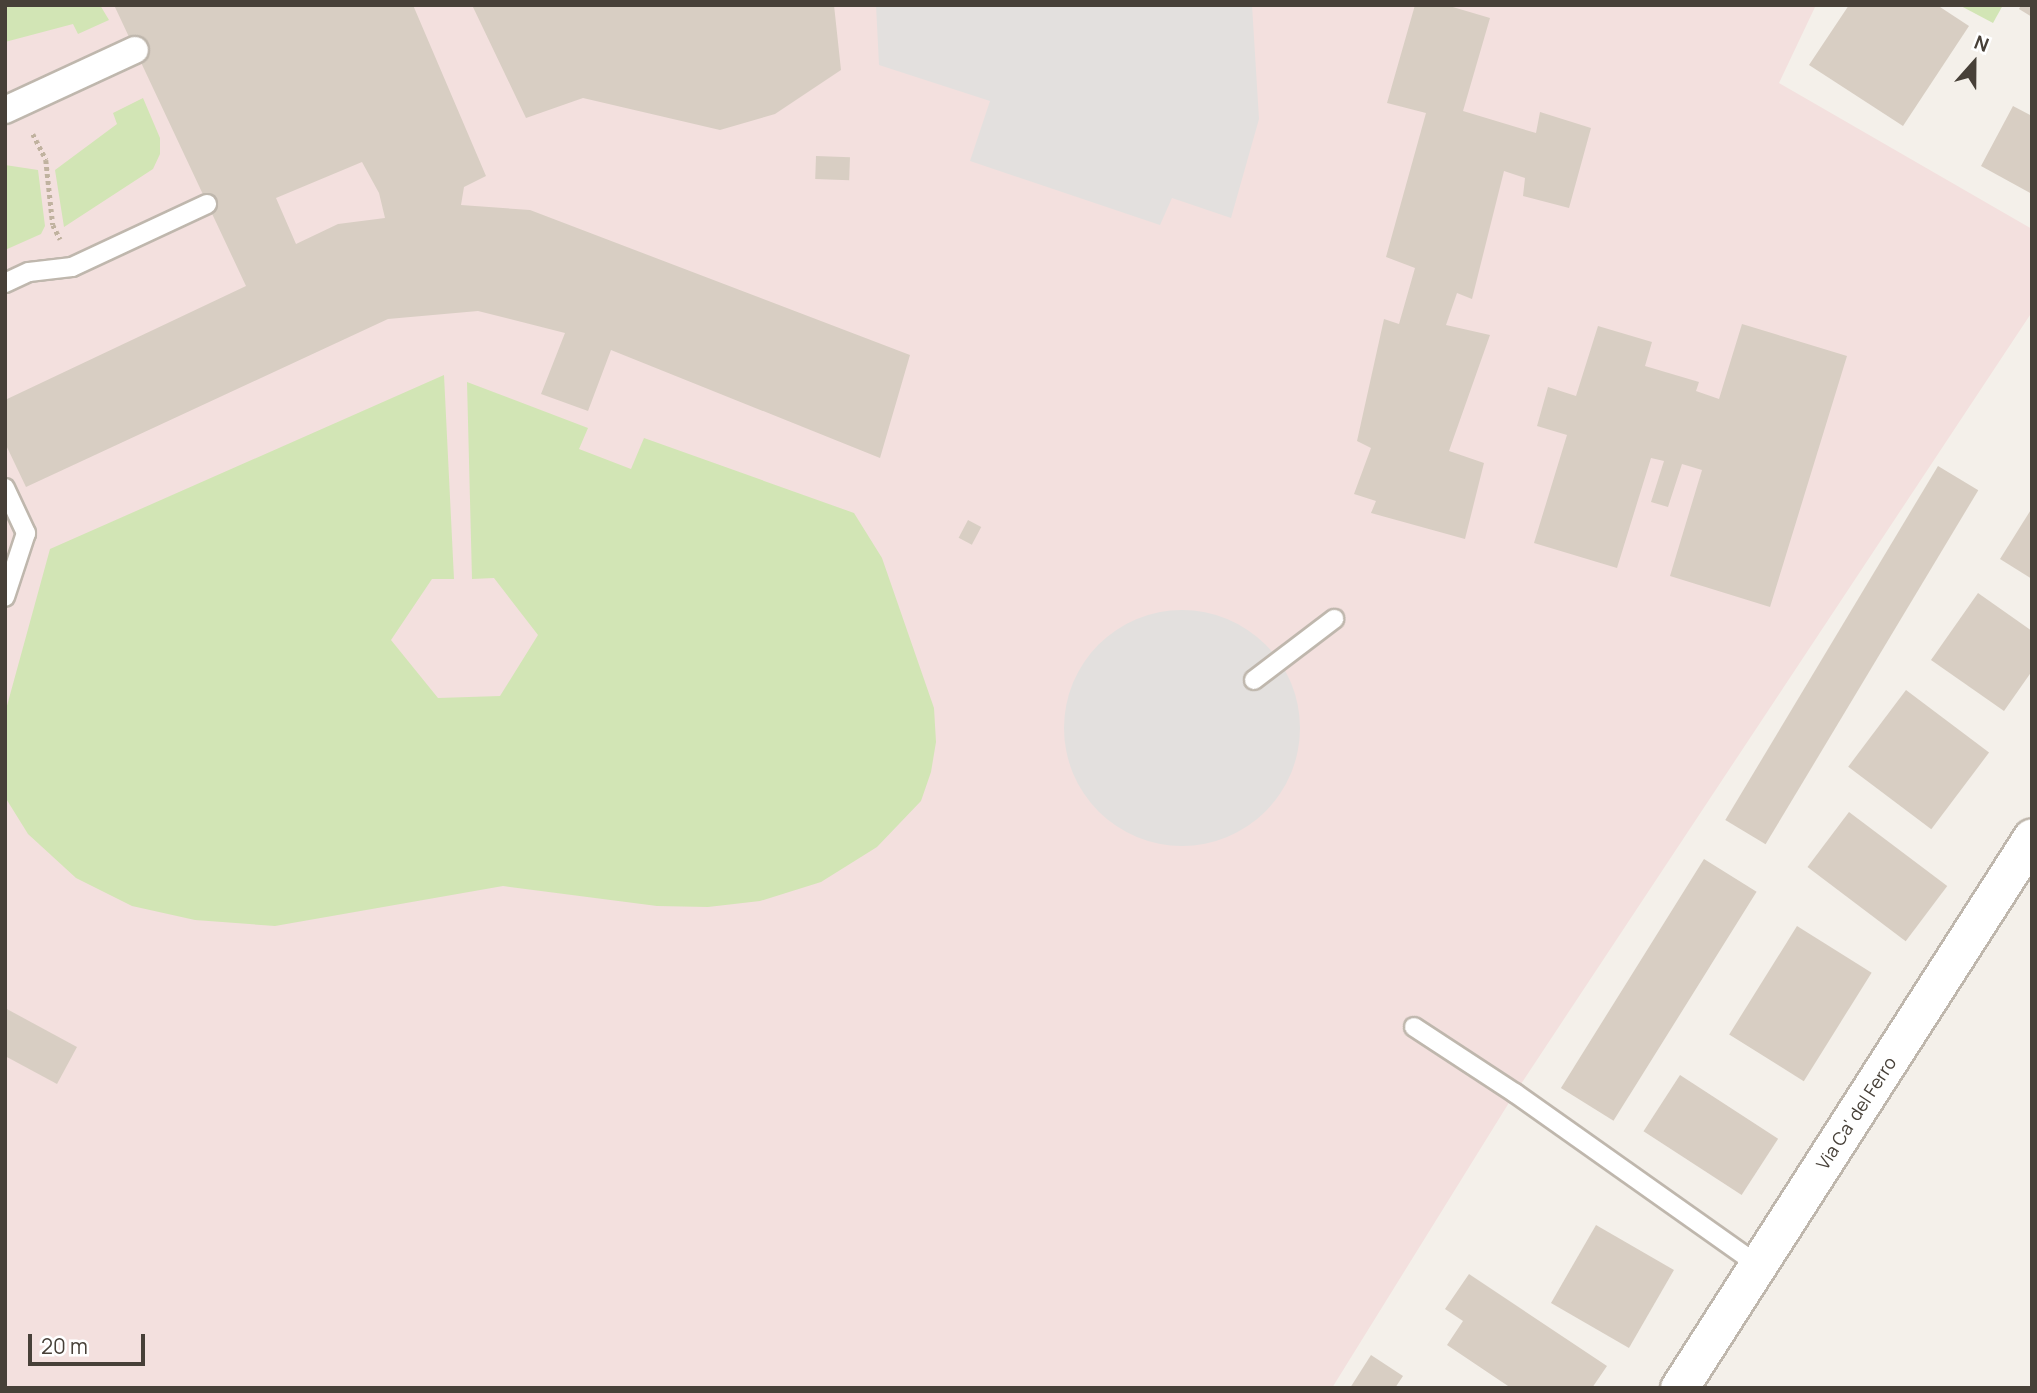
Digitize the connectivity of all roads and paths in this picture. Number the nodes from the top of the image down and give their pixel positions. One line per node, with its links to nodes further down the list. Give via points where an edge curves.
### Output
1 (135, 50): 2 (street)
2 (5, 110)
3 (46, 160): 5 (path, via 53,225)
4 (207, 204): 6 (lane, via 72,267 29,272)
5 (61, 243)
6 (5, 283)
7 (5, 488): 8 (lane, via 26,533)
8 (5, 597)
9 (1334, 619): 10 (lane)
10 (1254, 680)
11 (2032, 837): 13 (street, Via Ca' del Ferro)
12 (1414, 1027): 13 (lane)
13 (1758, 1265): 14 (street, Via Ca' del Ferro)
14 (1679, 1388)

